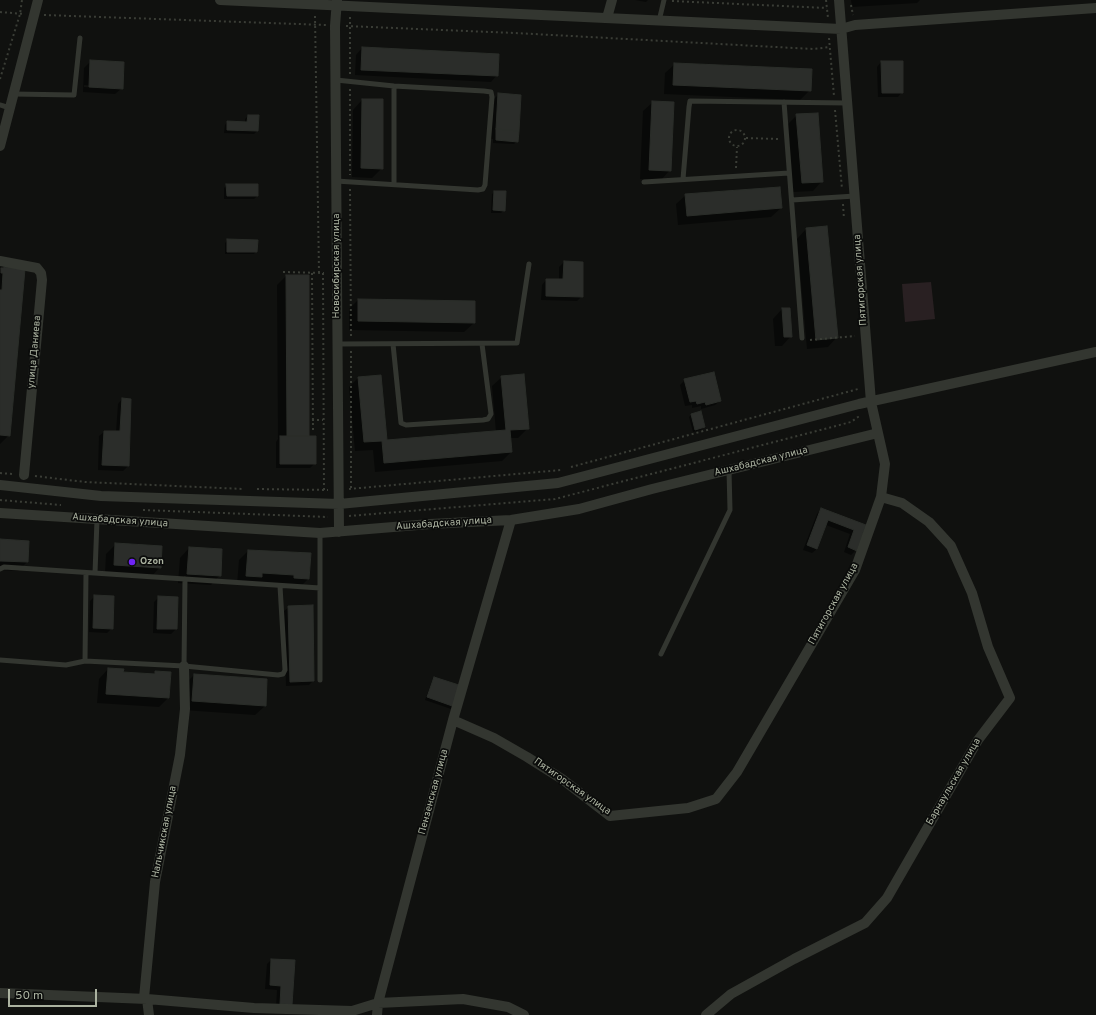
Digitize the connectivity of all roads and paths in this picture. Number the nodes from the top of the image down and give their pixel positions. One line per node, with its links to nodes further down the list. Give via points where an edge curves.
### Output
1 (22, 0): 15 (path)
2 (38, 0): 16 (street)
3 (220, 0): 9 (street)
4 (612, 0): 17 (street)
5 (664, 0): 12 (path); 18 (lane)
6 (826, 0): 12 (path)
7 (850, 0): 20 (path)
8 (336, 2): 9 (street); 11 (street); 21 (street, Новосибирская улица)
9 (314, 4): 19 (path)
10 (840, 4): 12 (path); 23 (street, Пятигорская улица)
11 (350, 6): 17 (street); 22 (path)
12 (827, 8)
13 (1096, 8): 20 (street)
14 (0, 12): 15 (path)
15 (20, 14): 16 (path); 26 (path)
16 (34, 15): 19 (path); 30 (street)
17 (607, 18): 18 (street)
18 (660, 21): 23 (street)
19 (315, 25): 21 (path); 51 (path)
20 (855, 25): 23 (street)
21 (335, 26): 22 (path); 27 (street, Новосибирская улица)
22 (350, 26): 25 (path); 28 (path)
23 (841, 29): 32 (street, Пятигорская улица)
24 (80, 38): 30 (lane, via 74,95)
25 (830, 48)
26 (0, 79)
27 (336, 80): 28 (lane); 41 (street, Новосибирская улица)
28 (350, 82): 29 (lane); 42 (path)
29 (394, 86): 44 (lane); 44 (lane, via 484,91 491,92 492,97 486,185 483,189)
30 (13, 94): 33 (street)
31 (784, 102): 32 (lane); 35 (lane); 40 (lane, via 690,101)
32 (848, 103): 45 (street, Пятигорская улица)
33 (5, 107): 36 (street)
34 (746, 138): 35 (path); 37 (path, via 743,144); 37 (path, via 740,130 731,132 729,142)
35 (787, 139): 38 (lane)
36 (0, 146)
37 (737, 147): 39 (path)
38 (789, 173): 39 (lane); 46 (lane)
39 (736, 176): 40 (lane)
40 (683, 179): 43 (lane)
41 (336, 181): 42 (lane); 53 (street, Новосибирская улица)
42 (350, 182): 44 (lane); 57 (path)
43 (644, 182)
44 (394, 184)
45 (855, 196): 46 (lane); 63 (street, Пятигорская улица)
46 (792, 200): 55 (lane)
47 (0, 261): 72 (street, улица Даниева, via 37,268 42,280)
48 (529, 264): 59 (lane, via 517,343)
49 (283, 272): 50 (path)
50 (312, 272): 51 (path); 64 (path)
51 (319, 272): 52 (path)
52 (323, 273): 53 (path); 65 (path)
53 (337, 273): 56 (street, Новосибирская улица)
54 (854, 336): 55 (path, via 809,340)
55 (802, 338)
56 (338, 344): 57 (lane); 78 (street, Новосибирская улица)
57 (351, 344): 58 (lane); 74 (path)
58 (393, 344): 59 (lane); 59 (lane, via 400,422 406,425 488,419 491,414)
59 (482, 344)
60 (1096, 345): 61 (street)
61 (1091, 353): 63 (street)
62 (858, 390): 68 (path)
63 (871, 402): 67 (street, Пятигорская улица); 80 (street, via 558,483)
64 (312, 420): 65 (path); 66 (path)
65 (324, 420): 77 (path)
66 (313, 432)
67 (878, 433): 70 (street, Ашхабадская улица); 79 (street, Пятигорская улица, via 885,464)
68 (569, 468)
69 (561, 470): 74 (path)
70 (729, 470): 85 (street, Ашхабадская улица, via 579,509); 94 (lane, via 730,510)
71 (0, 473): 72 (path)
72 (24, 475): 75 (path, via 85,482)
73 (0, 485): 81 (street, via 100,496)
74 (351, 488): 78 (path); 80 (path)
75 (246, 489)
76 (253, 489): 77 (path)
77 (324, 490): 78 (path); 81 (path)
78 (339, 490): 82 (street, Новосибирская улица)
79 (881, 497): 99 (street, Пятигорская улица, via 855,570 737,772 716,799 688,808 610,816 527,756); 106 (street, Барнаульская улица, via 902,503 929,522 950,546 972,593 988,647 1010,698 978,740 888,898 865,923 731,994)
80 (351, 503): 82 (street)
81 (324, 504): 82 (street)
82 (339, 504): 86 (street, Новосибирская улица)
83 (0, 513): 84 (street, Ашхабадская улица)
84 (97, 520): 87 (street, Ашхабадская улица); 90 (lane)
85 (511, 520): 86 (street, Ашхабадская улица); 99 (street, Пензенская улица)
86 (339, 532): 87 (street, Ашхабадская улица)
87 (320, 534): 93 (lane)
88 (0, 569): 89 (lane, via 4,567)
89 (86, 573): 90 (lane); 96 (lane)
90 (95, 573): 91 (lane)
91 (185, 579): 92 (lane); 97 (lane)
92 (280, 586): 93 (lane); 97 (lane, via 285,670 283,674)
93 (320, 588): 98 (lane)
94 (661, 654)
95 (0, 660): 96 (lane, via 66,665)
96 (85, 661): 97 (lane)
97 (184, 666): 101 (street, Нальчикская улица, via 186,709 180,755 155,882)
98 (320, 680)
99 (453, 720): 102 (street, Пензенская улица)
100 (0, 993): 101 (street)
101 (146, 999): 102 (street, via 254,1008 352,1011); 103 (street, Нальчикская улица)
102 (378, 1003): 104 (street, Пензенская улица); 105 (street, via 463,999 508,1007)
103 (149, 1015)
104 (377, 1015)
105 (524, 1015)
106 (706, 1015)

